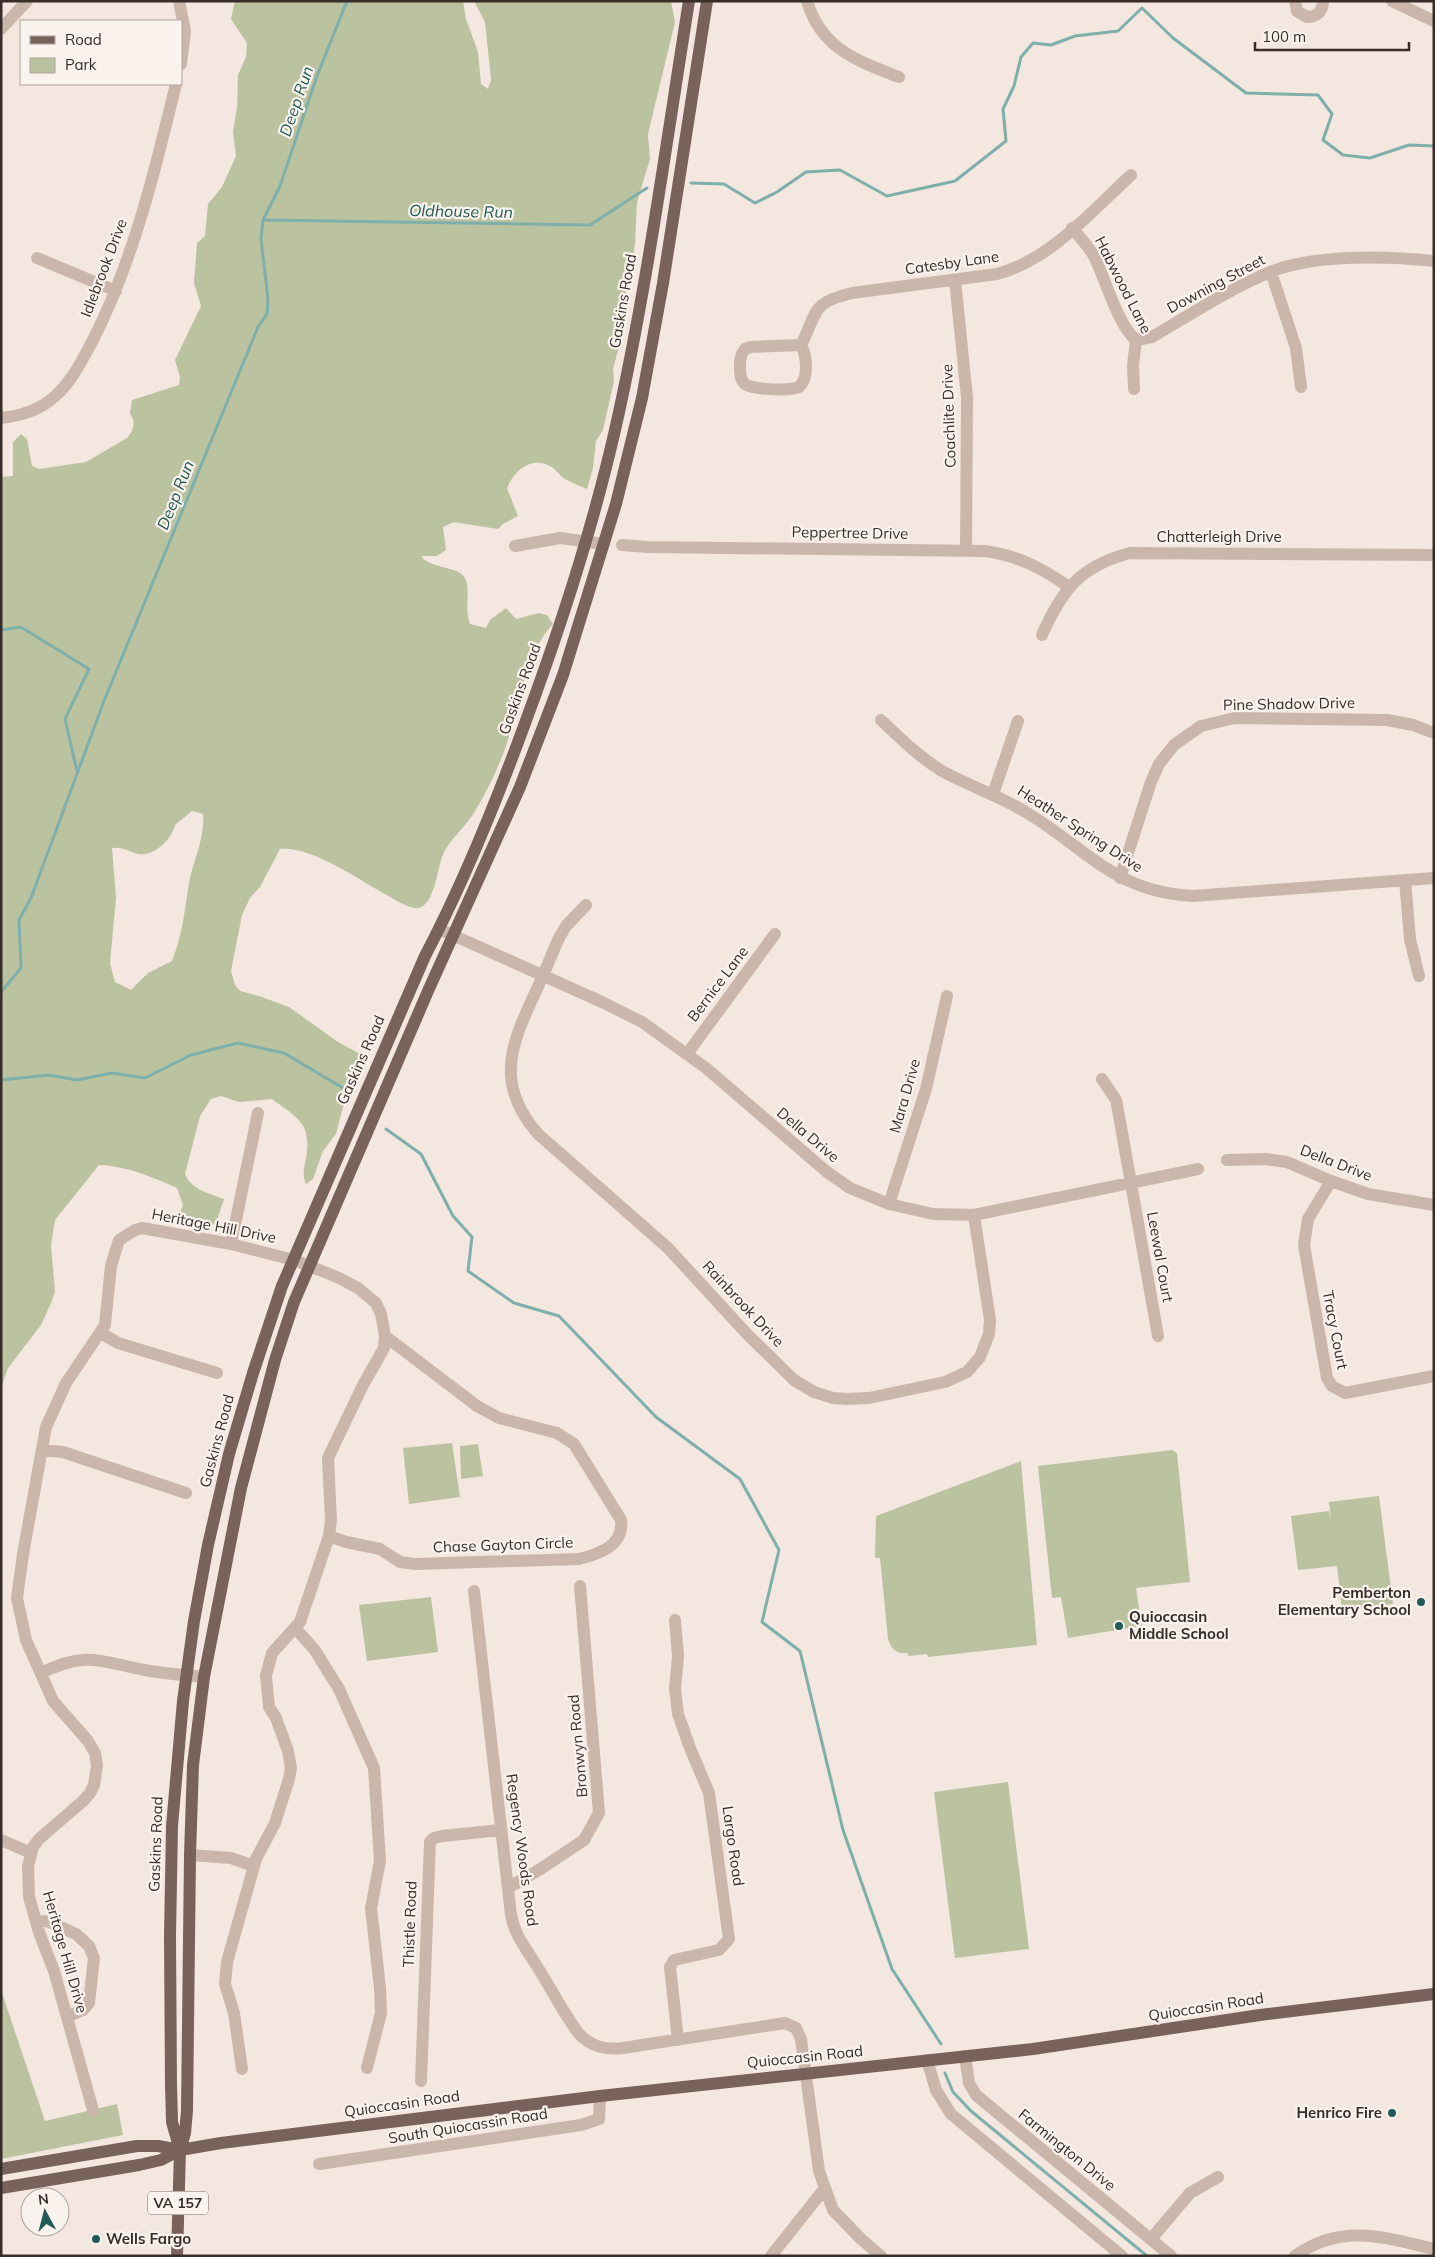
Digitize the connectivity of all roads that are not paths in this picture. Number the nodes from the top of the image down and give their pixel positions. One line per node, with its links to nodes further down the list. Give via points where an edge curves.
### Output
1 (27, 1): 10 (street)
2 (179, 1): 11 (street, via 185,31)
3 (689, 1): 26 (main road, Gaskins Road, via 627,374)
4 (707, 1): 27 (main road, Gaskins Road, via 647,371 626,469)
5 (807, 1): 12 (street, via 814,21 837,48 859,62)
6 (1295, 1): 7 (street, via 1297,11 1307,17 1318,14)
7 (1323, 1)
8 (1392, 1): 9 (street)
9 (1434, 21)
10 (1, 29)
11 (182, 56)
12 (900, 77)
13 (176, 85): 20 (street, Idlebrook Drive, via 145,202)
14 (1131, 175): 15 (street, Catesby Lane)
15 (1072, 228): 19 (street, Catesby Lane, via 1046,252 1019,268); 21 (street, Habwood Lane, via 1093,255 1122,321)
16 (37, 258): 20 (street)
17 (1434, 261): 18 (street, Downing Street, via 1348,258 1316,261)
18 (1271, 272): 21 (street, Downing Street, via 1152,337); 23 (street, via 1296,348)
19 (954, 280): 22 (street, Catesby Lane, via 834,297 811,318); 30 (street, Coachlite Drive, via 967,397)
20 (116, 292): 25 (street, Idlebrook Drive, via 80,366 66,386 38,408)
21 (1136, 340): 24 (street, Habwood Lane)
22 (801, 345): 22 (street, Catesby Lane, via 745,349 740,362 743,383 750,387 789,390 798,387 804,380 806,358)
23 (1301, 387)
24 (1134, 389)
25 (1, 418)
26 (586, 541): 27 (street); 29 (street, via 548,539); 42 (main road, Gaskins Road, via 549,658 492,813)
27 (604, 544): 44 (main road, Gaskins Road, via 550,714)
28 (622, 545): 30 (street, Peppertree Drive)
29 (515, 546)
30 (966, 550): 32 (street, Peppertree Drive, via 1018,558 1047,571)
31 (1434, 554): 32 (street, Chatterleigh Drive, via 1137,553 1105,561 1087,571)
32 (1070, 587): 33 (street, Chatterleigh Drive)
33 (1042, 635)
34 (881, 720): 37 (street, Heather Spring Drive, via 942,770)
35 (1018, 721): 37 (street)
36 (1434, 733): 38 (street, Pine Shadow Drive, via 1387,720 1235,718 1201,726 1174,744 1159,764)
37 (993, 794): 38 (street, Heather Spring Drive, via 1030,814)
38 (1120, 878): 40 (street, Heather Spring Drive, via 1154,892 1193,896)
39 (1434, 878): 40 (street, Heather Spring Drive)
40 (1405, 880): 46 (street, via 1410,939)
41 (586, 906): 45 (street, Rainbrook Drive, via 566,926)
42 (439, 929): 44 (street, Della Drive); 59 (main road, Gaskins Road)
43 (776, 934): 48 (street, Bernice Lane)
44 (454, 936): 45 (street, Della Drive); 60 (main road, Gaskins Road)
45 (543, 976): 48 (street, Della Drive, via 628,1015); 57 (street, Rainbrook Drive, via 519,1027 511,1054 511,1082 523,1115 538,1134 680,1260 776,1364 814,1392 833,1398 858,1399 945,1382 973,1367 987,1344 990,1320)
46 (1419, 976)
47 (947, 996): 55 (street, Mara Drive, via 926,1089)
48 (687, 1054): 55 (street, Della Drive, via 826,1172 850,1188)
49 (1102, 1079): 54 (street, Leewal Court, via 1116,1100)
50 (258, 1113): 58 (street)
51 (1226, 1160): 53 (street, Della Drive, via 1287,1162)
52 (1198, 1169): 54 (street, Della Drive)
53 (1331, 1181): 56 (street, Della Drive, via 1383,1198); 65 (street, Tracy Court, via 1308,1219 1304,1246 1327,1378 1332,1386 1345,1393)
54 (1131, 1183): 57 (street, Della Drive); 63 (street, Leewal Court)
55 (889, 1204): 57 (street, Della Drive, via 933,1214)
56 (1434, 1205)
57 (974, 1215)
58 (231, 1244): 59 (street, Heritage Hill Drive); 61 (street, Heritage Hill Drive, via 142,1228 119,1240 111,1266 105,1325)
59 (294, 1260): 60 (street, Heritage Hill Drive); 74 (main road, Gaskins Road, via 252,1373 230,1454 208,1546)
60 (310, 1266): 62 (street, Heritage Hill Drive, via 358,1288 376,1303 382,1314); 75 (main road, Gaskins Road, via 286,1327 260,1412 227,1550)
61 (101, 1332): 64 (street, via 118,1343); 66 (street, Heritage Hill Drive, via 57,1401 46,1427)
62 (385, 1336): 68 (street, via 384,1348 328,1458); 68 (street, Chase Gayton Circle, via 477,1406 499,1418 557,1433 574,1444 621,1520 622,1532 605,1551 579,1559 415,1564 400,1562 380,1548)
63 (1158, 1336)
64 (216, 1374)
65 (1434, 1376)
66 (42, 1450): 67 (street, via 63,1452); 73 (street, Heritage Hill Drive, via 17,1598 26,1640)
67 (186, 1493)
68 (329, 1536): 72 (street)
69 (580, 1586): 81 (street, Bronwyn Road, via 598,1813 584,1840)
70 (474, 1591): 76 (street, Regency Woods Road)
71 (675, 1620): 85 (street, Largo Road, via 678,1714 709,1793 729,1940 719,1950 674,1960 670,1968)
72 (296, 1628): 80 (street, via 272,1653 266,1676 269,1707 285,1742 290,1768 275,1823); 88 (street, via 314,1649 339,1689 374,1768 380,1861 371,1908 381,2013)
73 (42, 1673): 74 (street, via 55,1666 90,1659); 78 (street, Heritage Hill Drive, via 53,1701 88,1740 94,1753 96,1775 94,1785 83,1801 46,1832)
74 (186, 1675): 75 (street); 94 (main road, Gaskins Road, via 175,1789 170,1936 172,2122)
75 (204, 1677): 79 (main road, Gaskins Road, via 193,1765)
76 (501, 1830): 81 (street, Regency Woods Road); 91 (street, Thistle Road, via 442,1836 430,1842)
77 (1, 1840): 78 (street)
78 (31, 1853): 82 (street, Heritage Hill Drive, via 28,1866 30,1897)
79 (190, 1854): 80 (street, via 231,1858); 94 (main road, Gaskins Road, via 188,2111)
80 (254, 1866): 89 (street, via 227,1962 225,1984 234,2013)
81 (508, 1888): 85 (street, Regency Woods Road, via 516,1935 574,2028 587,2042 607,2049)
82 (37, 1922): 84 (street, Heritage Hill Drive); 84 (street, via 47,1921 76,1934 89,1946 94,1958 89,2003)
83 (1434, 1994): 86 (main road, Quioccasin Road)
84 (67, 2017): 93 (street, Heritage Hill Drive)
85 (678, 2040): 90 (street, Regency Woods Road, via 788,2023 799,2032)
86 (964, 2056): 87 (main road, Quioccasin Road); 100 (street, Farmington Drive, via 969,2083 976,2095)
87 (927, 2060): 90 (main road, Quioccasin Road); 105 (street, via 936,2090 951,2114)
88 (367, 2068)
89 (242, 2069)
90 (804, 2074): 92 (main road, Quioccasin Road); 99 (street, Regency Woods Road, via 819,2171)
91 (421, 2081)
92 (600, 2096): 94 (main road, Quioccasin Road); 95 (street, South Quiocassin Road, via 599,2119 581,2125)
93 (93, 2110)
94 (180, 2150): 96 (main road, Quioccasin Road, via 137,2146); 98 (main road, Quioccasin Road, via 161,2160 139,2165); 102 (main road, Gaskins Road / VA 157)
95 (319, 2164)
96 (1, 2169)
97 (1218, 2177): 100 (street, via 1190,2193)
98 (1, 2188)
99 (825, 2188): 103 (street); 104 (street, Regency Woods Road, via 833,2210)
100 (1151, 2239): 106 (street, Farmington Drive)
101 (1434, 2249): 107 (street, via 1365,2234 1321,2241)
102 (177, 2256)
103 (771, 2256)
104 (881, 2256)
105 (1122, 2256)
106 (1171, 2256)
107 (1295, 2256)

